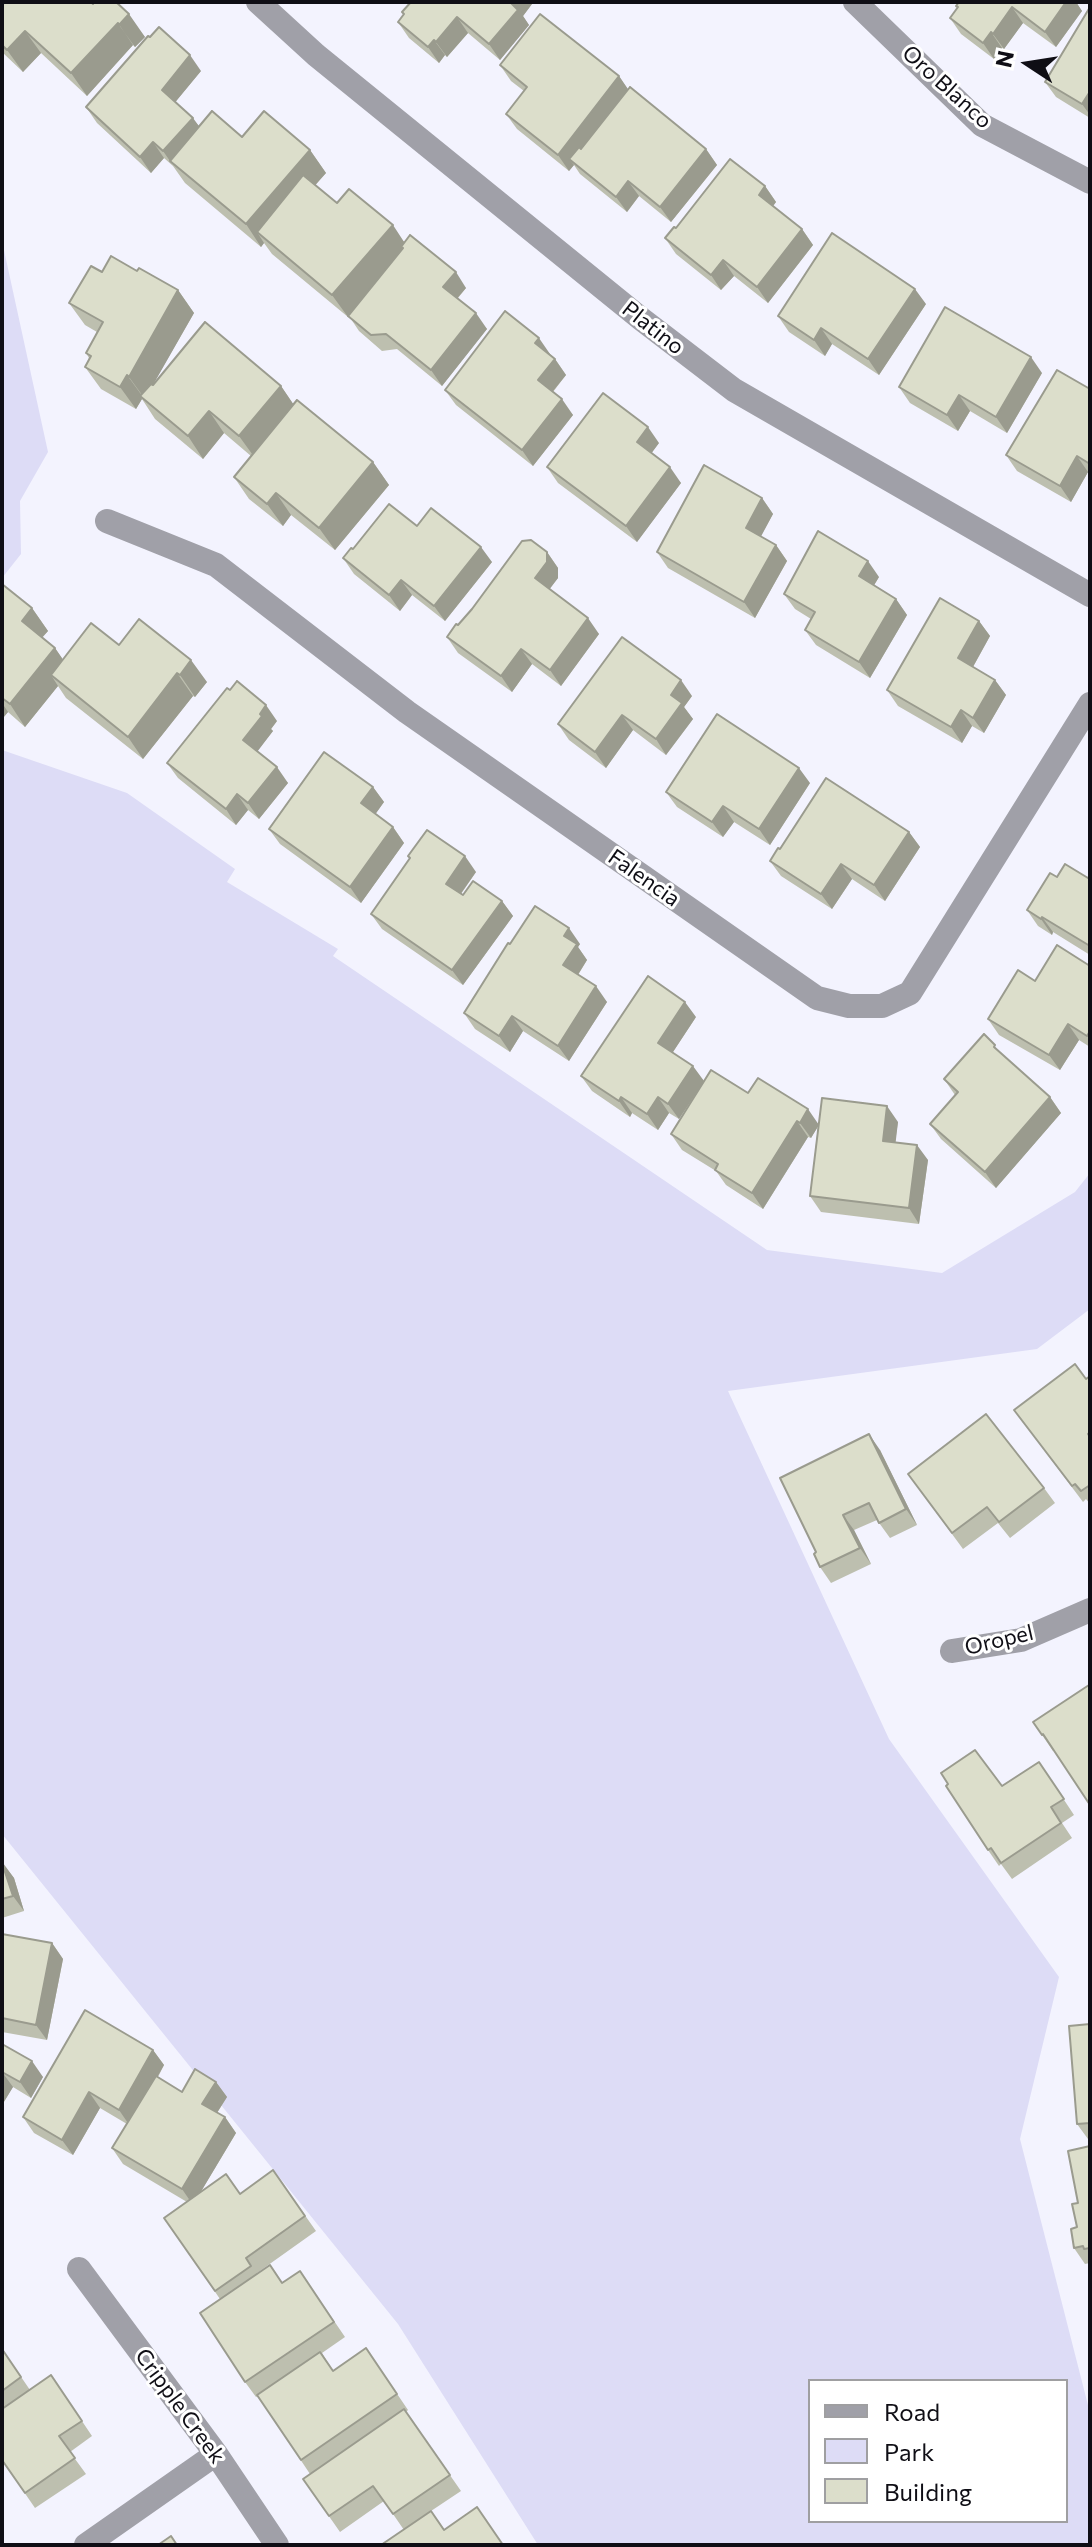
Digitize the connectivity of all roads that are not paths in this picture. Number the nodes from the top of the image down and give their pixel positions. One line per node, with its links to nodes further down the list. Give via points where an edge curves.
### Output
1 (258, 2): 5 (street, Platino, via 352,84 734,390)
2 (855, 2): 3 (street, Oro Blanco, via 982,125)
3 (1090, 182)
4 (107, 521): 6 (street, Falencia, via 216,565 407,712 817,998 849,1006 882,1006 910,993)
5 (1090, 595)
6 (1090, 704)
7 (1090, 1610): 8 (street, Oropel, via 1021,1640)
8 (952, 1651)
9 (79, 2269): 10 (street, Cripple Creek)
10 (216, 2454): 11 (street); 12 (street, Cripple Creek)
11 (86, 2545)
12 (277, 2545)

